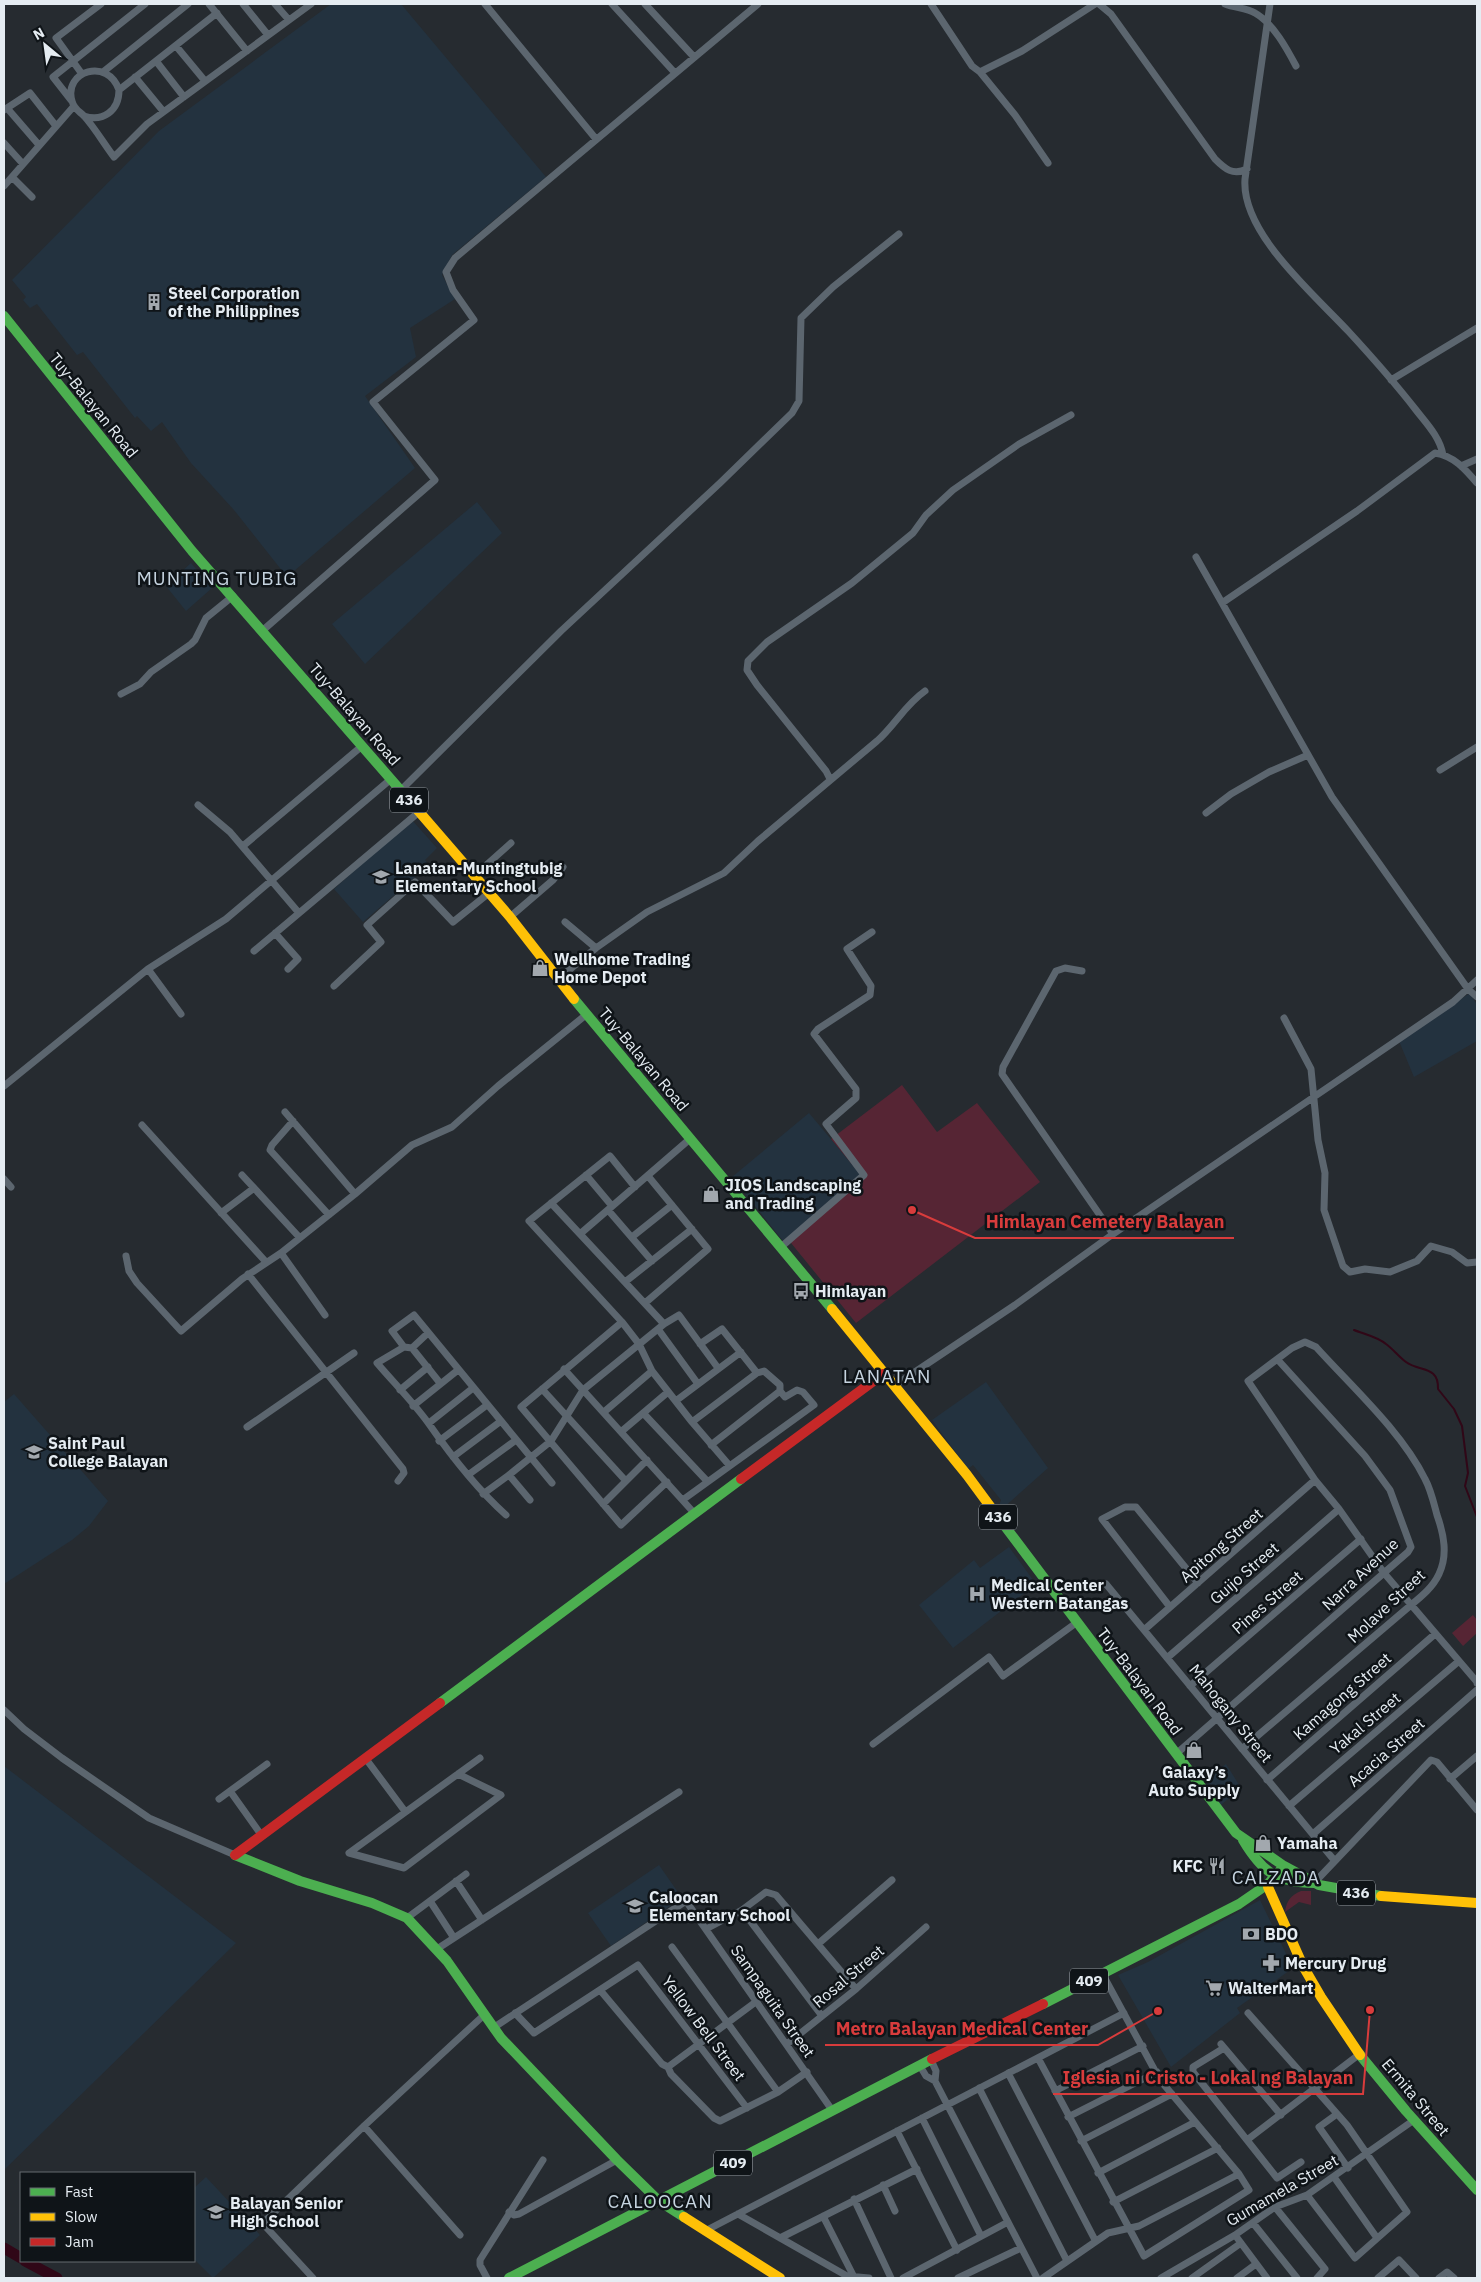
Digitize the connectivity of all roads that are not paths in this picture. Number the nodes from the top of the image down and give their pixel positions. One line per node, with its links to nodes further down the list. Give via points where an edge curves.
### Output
1 (101, 4): 24 (street, via 56,38)
2 (145, 4): 24 (street)
3 (188, 4): 27 (street)
4 (209, 4): 16 (street)
5 (243, 4): 20 (street)
6 (275, 4): 18 (street)
7 (311, 4): 18 (street)
8 (485, 4): 40 (street)
9 (612, 4): 29 (street)
10 (645, 4): 23 (street)
11 (758, 4): 23 (street)
12 (931, 4): 28 (street, via 972,66)
13 (1097, 4): 28 (street, via 1022,51); 45 (street, via 1111,14 1215,159 1230,171 1237,173)
14 (1225, 4): 17 (street)
15 (1271, 5): 17 (street); 19 (street)
16 (217, 14): 21 (street); 22 (street)
17 (1259, 15): 19 (street)
18 (289, 20): 20 (street)
19 (1269, 25): 26 (street); 45 (street)
20 (268, 35): 22 (street)
21 (176, 46): 25 (street); 32 (street)
22 (247, 51): 32 (street)
23 (694, 57): 29 (street)
24 (73, 61): 30 (street); 35 (street, via 53,77)
25 (156, 61): 31 (street); 34 (street)
26 (1296, 66)
27 (103, 72): 30 (street, via 92,70); 33 (street, via 114,79)
28 (980, 72): 43 (street)
29 (675, 73): 40 (street)
30 (82, 74): 35 (street, via 74,83)
31 (135, 77): 33 (street); 37 (street)
32 (205, 81): 34 (street)
33 (119, 90): 38 (street, via 117,105 106,116)
34 (184, 96): 37 (street)
35 (73, 103): 38 (street); 39 (street)
36 (5, 109): 39 (street, via 30,93); 42 (street)
37 (163, 112): 38 (street, via 114,157)
38 (84, 116)
39 (56, 126): 42 (street)
40 (596, 139): 61 (street, via 455,258 446,272 453,290 474,320 373,402 435,480)
41 (4, 143): 44 (street)
42 (39, 145): 44 (street)
43 (1048, 163)
44 (23, 164): 46 (street)
45 (1247, 169): 52 (street, via 1246,196 1257,224 1282,260)
46 (12, 177): 47 (street); 48 (street)
47 (4, 186)
48 (32, 197)
49 (899, 234): 70 (street, via 833,287 801,318 800,401 792,412 562,630)
50 (4, 316): 59 (main road, Tuy-Balayan Road / 436, via 192,551)
51 (1477, 328): 52 (street)
52 (1391, 380): 54 (street, via 1434,435)
53 (1070, 415): 69 (street, via 1011,449 959,485 926,514 906,539 852,583 767,642 748,661 748,670 756,684)
54 (1443, 455): 56 (street); 60 (street, via 1428,457 1358,512)
55 (1477, 459): 56 (street)
56 (1461, 466): 57 (street)
57 (1477, 483)
58 (1196, 557): 60 (street)
59 (233, 596): 61 (main road, Tuy-Balayan Road / 436); 63 (street, via 206,618 191,644 151,672 140,684)
60 (1222, 602): 66 (street)
61 (262, 631): 64 (main road, Tuy-Balayan Road / 436)
62 (925, 691): 69 (street, via 908,704 888,732)
63 (121, 694)
64 (362, 746): 68 (main road, Tuy-Balayan Road / 436); 75 (street)
65 (1477, 747): 67 (street)
66 (1308, 755): 73 (street, via 1269,772); 93 (street, via 1332,797)
67 (1440, 770)
68 (391, 779): 70 (main road, Tuy-Balayan Road / 436); 78 (street)
69 (830, 779): 85 (street, via 724,873 647,912)
70 (401, 790): 72 (main road, Tuy-Balayan Road / 436)
71 (198, 804): 75 (street)
72 (419, 812): 77 (main road, Tuy-Balayan Road / 436); 80 (street)
73 (1206, 813)
74 (511, 843): 77 (street)
75 (243, 846): 78 (street)
76 (563, 867): 81 (street)
77 (474, 876): 79 (main road, Tuy-Balayan Road / 436)
78 (273, 879): 80 (street); 87 (street, via 226,919)
79 (489, 893): 81 (main road, Tuy-Balayan Road / 436); 92 (street, via 453,922 415,882 366,925 381,942)
80 (300, 913): 84 (street)
81 (510, 918): 90 (main road, Tuy-Balayan Road / 436)
82 (565, 922): 85 (street)
83 (872, 932): 122 (street, via 847,949 871,986 870,995 814,1034 856,1089 856,1098 826,1124 864,1175)
84 (276, 933): 86 (street); 88 (street, via 298,959)
85 (596, 948): 90 (street)
86 (254, 951)
87 (148, 969): 95 (street); 98 (street)
88 (288, 969)
89 (1082, 971): 119 (street, via 1065,968 1056,971 1002,1074)
90 (558, 979): 96 (main road, Tuy-Balayan Road / 436)
91 (1477, 980): 93 (street)
92 (334, 986)
93 (1468, 990): 94 (street); 99 (street)
94 (1477, 997)
95 (181, 1014)
96 (587, 1014): 103 (main road, Tuy-Balayan Road / 436); 111 (street, via 452,1127 412,1144)
97 (1284, 1018): 99 (street, via 1312,1069)
98 (4, 1086)
99 (1315, 1096): 119 (street); 127 (street, via 1318,1140 1325,1173 1324,1210 1346,1270 1390,1272 1417,1260 1432,1246 1452,1252 1467,1263)
100 (285, 1112): 101 (street)
101 (293, 1122): 111 (street); 116 (street, via 270,1150)
102 (142, 1125): 115 (street)
103 (692, 1138): 106 (street); 122 (main road, Tuy-Balayan Road / 436)
104 (242, 1175): 110 (street)
105 (586, 1175): 109 (street, via 610,1156); 112 (street); 114 (street)
106 (648, 1176): 109 (street); 113 (street)
107 (4, 1179): 108 (street)
108 (11, 1187)
109 (635, 1187): 114 (street)
110 (254, 1188): 115 (street); 121 (street)
111 (355, 1194): 116 (street)
112 (551, 1203): 118 (street); 132 (street, via 529,1221)
113 (672, 1205): 117 (street); 120 (street)
114 (610, 1208): 118 (street); 120 (street)
115 (221, 1213): 126 (street)
116 (329, 1215): 121 (street)
117 (692, 1229): 125 (street); 130 (street, via 708,1249)
118 (580, 1234): 129 (street)
119 (1113, 1234): 151 (street)
120 (632, 1237): 125 (street)
121 (300, 1238): 123 (street)
122 (781, 1247): 148 (main road, Tuy-Balayan Road / 436)
123 (281, 1253): 126 (street); 131 (street)
124 (126, 1256): 128 (street, via 129,1271 179,1331)
125 (652, 1261): 129 (street)
126 (266, 1262): 128 (street)
127 (1477, 1262)
128 (248, 1274): 146 (street)
129 (625, 1282): 130 (street)
130 (645, 1303): 133 (street)
131 (325, 1315)
132 (622, 1322): 135 (street); 143 (street)
133 (661, 1326): 135 (street); 136 (street, via 679,1315); 150 (street)
134 (428, 1333): 137 (street); 137 (street, via 414,1315 392,1331); 144 (street)
135 (639, 1344): 145 (street); 155 (street)
136 (700, 1344): 138 (street, via 722,1329); 142 (street)
137 (408, 1347): 141 (street); 154 (street, via 377,1362)
138 (741, 1352): 142 (street); 147 (street)
139 (354, 1353): 146 (street)
140 (1278, 1360): 180 (street, Molave Street, via 1248,1381); 193 (street, Narra Avenue, via 1365,1456 1390,1490 1411,1547); 196 (street, Molave Street, via 1304,1342 1316,1347 1393,1433 1426,1481 1446,1551 1440,1574)
141 (428, 1367): 149 (street); 154 (street)
142 (718, 1368): 150 (street)
143 (564, 1369): 153 (street); 155 (street)
144 (458, 1370): 149 (street); 152 (street)
145 (652, 1371): 157 (street); 161 (street)
146 (326, 1373): 167 (street); 181 (street, via 403,1470 404,1474)
147 (757, 1373): 156 (street, via 764,1371 780,1385); 165 (street)
148 (883, 1374): 151 (main road, Tuy-Balayan Road / 436); 190 (main road)
149 (440, 1383): 160 (street)
150 (698, 1384): 158 (street)
151 (894, 1386): 198 (main road, Tuy-Balayan Road / 436, via 967,1475)
152 (473, 1388): 159 (street); 166 (street)
153 (542, 1389): 163 (street); 171 (street, via 521,1406)
154 (400, 1390): 160 (street)
155 (583, 1390): 161 (street); 163 (street)
156 (780, 1391): 172 (street); 176 (street, via 785,1397 797,1390 803,1392 814,1405)
157 (668, 1392): 158 (street); 162 (street)
158 (676, 1400): 165 (street)
159 (487, 1405): 164 (street); 170 (street)
160 (413, 1406): 166 (street)
161 (604, 1412): 168 (street)
162 (644, 1414): 168 (street); 182 (street)
163 (566, 1417): 171 (street); 179 (street)
164 (501, 1421): 169 (street); 173 (street)
165 (692, 1422): 172 (street)
166 (429, 1423): 170 (street)
167 (247, 1427)
168 (622, 1431): 175 (street)
169 (516, 1440): 174 (street); 177 (street)
170 (439, 1441): 173 (street)
171 (551, 1441): 174 (street); 188 (street)
172 (711, 1445): 176 (street)
173 (453, 1457): 177 (street)
174 (530, 1458): 178 (street); 184 (street)
175 (648, 1460): 179 (street); 183 (street)
176 (729, 1465): 182 (street)
177 (468, 1475): 185 (street)
178 (509, 1475): 185 (street); 187 (street)
179 (625, 1480): 188 (street)
180 (1315, 1480): 189 (street); 194 (street, Apitong Street)
181 (398, 1481)
182 (707, 1481): 186 (street)
183 (667, 1482): 186 (street); 188 (street, via 621,1525)
184 (552, 1483)
185 (483, 1494): 191 (street)
186 (684, 1499): 190 (street)
187 (530, 1500)
188 (603, 1504)
189 (1339, 1509): 192 (street); 201 (street, Guijo Street)
190 (696, 1514): 213 (main road, via 484,1668)
191 (506, 1515)
192 (1361, 1539): 193 (street); 204 (street, Pines Street)
193 (1384, 1573): 196 (street); 207 (street, Narra Avenue)
194 (1198, 1583): 197 (street, Apitong Street); 197 (street, via 1136,1507 1124,1507 1102,1519)
195 (1106, 1584): 199 (street, Mahogany Street)
196 (1411, 1605): 200 (street); 209 (street, Molave Street)
197 (1170, 1607): 199 (street, Apitong Street)
198 (1076, 1623): 208 (street, via 1004,1676 988,1657); 210 (main road, Tuy-Balayan Road / 436)
199 (1144, 1630): 201 (street, Mahogany Street)
200 (1435, 1634): 202 (street); 217 (street, Kamagong Street)
201 (1167, 1658): 204 (street, Mahogany Street)
202 (1459, 1661): 203 (street); 221 (street, Yakal Street)
203 (1477, 1683)
204 (1190, 1686): 207 (street, Mahogany Street)
205 (1477, 1690): 224 (street, Acacia Street)
206 (4, 1710): 227 (street, via 62,1758 149,1818)
207 (1217, 1718): 209 (street, Mahogany Street); 210 (street, Narra Avenue)
208 (873, 1744)
209 (1242, 1749): 217 (street, Mahogany Street)
210 (1176, 1754): 226 (main road, Tuy-Balayan Road / 436, via 1211,1803)
211 (1477, 1756): 216 (street)
212 (480, 1758): 215 (street)
213 (366, 1759): 222 (street); 225 (main road)
214 (267, 1764): 218 (street)
215 (458, 1774): 222 (street); 222 (street, via 501,1795 404,1868 349,1853)
216 (1450, 1779): 223 (street); 228 (street, via 1437,1762 1431,1760)
217 (1267, 1780): 221 (street, Mahogany Street)
218 (230, 1791): 220 (street); 225 (street)
219 (679, 1792): 240 (street)
220 (219, 1799)
221 (1289, 1806): 224 (street, Mahogany Street)
222 (404, 1810)
223 (1477, 1810)
224 (1312, 1834): 228 (street, Mahogany Street)
225 (262, 1836): 227 (main road)
226 (1242, 1838): 229 (main road, Tuy-Balayan Road / 436); 231 (main road, Tuy-Balayan Road / 436, via 1255,1860)
227 (235, 1855): 239 (main road)
228 (1334, 1860): 234 (street)
229 (1284, 1866): 231 (main road, 409); 234 (main road, 436)
230 (466, 1874): 233 (street)
231 (1276, 1878): 234 (main road, 436, via 1294,1883); 235 (main road, 409)
232 (892, 1880): 244 (street)
233 (456, 1881): 236 (street); 240 (street)
234 (1314, 1883): 237 (main road, 436, via 1366,1896)
235 (1268, 1887): 247 (main road, 409); 261 (main road, Ermita Street, via 1304,1967)
236 (430, 1900): 239 (street); 243 (street)
237 (1477, 1903)
238 (742, 1910): 242 (street); 244 (street, via 766,1892 776,1895); 255 (street)
239 (407, 1918): 246 (main road)
240 (482, 1920): 243 (street)
241 (926, 1927): 248 (street, Rosal Street)
242 (706, 1929): 250 (street, Sampaguita Street); 251 (street, Sampaguita Street, via 686,1901)
243 (454, 1938): 246 (street)
244 (818, 1944): 248 (street)
245 (672, 1946): 256 (street)
246 (436, 1949): 254 (main road)
247 (1103, 1975): 252 (street); 263 (main road, 409)
248 (856, 1989): 255 (street, Rosal Street)
249 (600, 1990): 251 (street, via 534,2033); 258 (street, Yellow Bell Street, via 638,1965); 265 (street, via 662,2064)
250 (757, 2001): 256 (street); 259 (street, Sampaguita Street)
251 (515, 2013): 257 (street, Sampaguita Street)
252 (1124, 2013): 260 (street); 262 (street)
253 (1248, 2013): 271 (street)
254 (484, 2015): 257 (main road); 284 (street)
255 (822, 2016): 259 (street, Rosal Street)
256 (728, 2023): 258 (street); 273 (street)
257 (493, 2028): 291 (main road)
258 (698, 2044): 265 (street); 276 (street, Yellow Bell Street)
259 (787, 2044): 266 (street, Sampaguita Street)
260 (1143, 2046): 267 (street); 272 (street)
261 (1360, 2054): 271 (street); 282 (main road, Ermita Street)
262 (1038, 2058): 268 (street); 272 (street)
263 (931, 2060): 264 (main road, 409); 269 (street, via 936,2071)
264 (920, 2066): 269 (street, via 926,2076); 277 (main road, 409)
265 (668, 2067): 276 (street, via 714,2118 720,2121 729,2119)
266 (807, 2072): 273 (street); 277 (street, Sampaguita Street)
267 (1156, 2072): 274 (street); 280 (street)
268 (1008, 2073): 270 (street); 318 (street)
269 (935, 2081): 275 (street)
270 (979, 2088): 275 (street); 322 (street)
271 (1316, 2089): 278 (street); 279 (street)
272 (1055, 2091): 280 (street)
273 (778, 2092): 276 (street)
274 (1172, 2094): 283 (street); 287 (street)
275 (948, 2105): 281 (street); 309 (street)
276 (747, 2108)
277 (832, 2110): 302 (main road, 409)
278 (1337, 2114): 289 (street); 293 (street, via 1319,2127)
279 (1281, 2115): 286 (street); 286 (street, via 1223,2046 1193,2068)
280 (1068, 2117): 287 (street)
281 (922, 2118): 285 (street); 315 (street)
282 (1414, 2120): 289 (street, Gumamela Street); 299 (main road, Ermita Street)
283 (1195, 2122): 288 (street); 295 (street)
284 (364, 2126): 313 (street); 325 (street, via 265,2221 273,2237)
285 (897, 2131): 294 (street); 307 (street)
286 (1247, 2140): 292 (street, via 1277,2178)
287 (1082, 2141): 295 (street)
288 (1218, 2148): 296 (street); 303 (street)
289 (1366, 2156): 293 (street, Gumamela Street); 317 (street, via 1407,2212)
290 (543, 2160): 306 (street)
291 (617, 2160): 302 (main road); 306 (street, via 519,2214)
292 (1301, 2162)
293 (1348, 2168): 297 (street, Gumamela Street)
294 (917, 2169): 298 (street); 321 (street)
295 (1098, 2173): 303 (street)
296 (1239, 2174): 311 (street, via 1139,2226); 311 (street, via 1249,2190 1144,2256)
297 (1334, 2177): 300 (street, Gumamela Street); 317 (street)
298 (883, 2185): 301 (street); 305 (street)
299 (1477, 2190)
300 (1307, 2195): 304 (street, Gumamela Street); 317 (street, via 1355,2258)
301 (854, 2200): 308 (street); 330 (street)
302 (659, 2201): 327 (main road, 409); 328 (main road)
303 (1113, 2202): 311 (street)
304 (1275, 2207): 310 (street, Gumamela Street); 340 (street, via 1326,2269)
305 (895, 2211)
306 (510, 2212): 326 (street, via 480,2260)
307 (738, 2214): 312 (street); 316 (street)
308 (823, 2216): 316 (street); 324 (street)
309 (1008, 2222): 315 (street); 320 (street)
310 (1253, 2223): 314 (street, Gumamela Street); 339 (street)
311 (1128, 2228): 318 (street)
312 (707, 2230)
313 (460, 2235)
314 (1234, 2235): 319 (street); 335 (street, Gumamela Street)
315 (981, 2236): 321 (street)
316 (780, 2238): 324 (street, via 846,2276)
317 (1378, 2238)
318 (1095, 2240): 322 (street)
319 (1241, 2243): 323 (street); 336 (street)
320 (1021, 2248): 332 (street); 333 (street)
321 (957, 2250): 331 (street)
322 (1067, 2261): 334 (street)
323 (1256, 2264): 337 (street); 338 (street)
324 (854, 2276): 329 (street)
325 (313, 2278)
326 (487, 2278)
327 (509, 2278)
328 (780, 2278)
329 (869, 2278)
330 (891, 2278)
331 (904, 2278)
332 (958, 2278)
333 (1037, 2278)
334 (1043, 2278)
335 (1161, 2278)
336 (1192, 2278)
337 (1237, 2278)
338 (1267, 2278)
339 (1297, 2278)
340 (1317, 2278)
341 (1378, 2278): 342 (street, via 1399,2260)
342 (1416, 2278)
343 (1439, 2278): 344 (street, via 1447,2272)
344 (1454, 2278)

